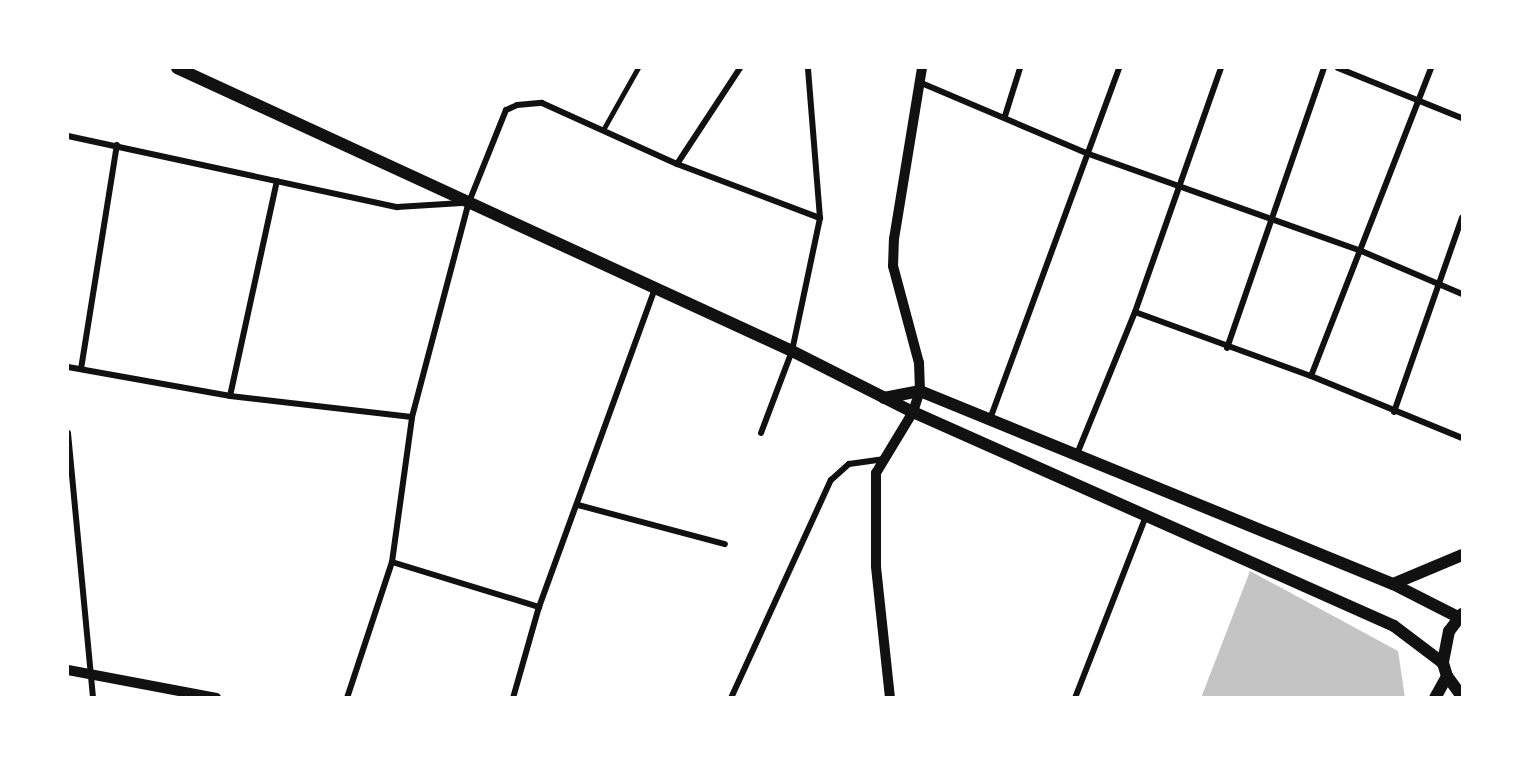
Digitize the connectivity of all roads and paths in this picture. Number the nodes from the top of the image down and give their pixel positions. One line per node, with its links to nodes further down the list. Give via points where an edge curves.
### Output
1 (177, 68): 23 (main road)
2 (638, 68): 16 (lane)
3 (740, 68): 20 (street)
4 (808, 68): 24 (street)
5 (922, 68): 12 (street)
6 (1020, 68): 14 (street)
7 (1119, 68): 19 (street)
8 (1221, 68): 22 (street)
9 (1324, 68): 26 (street)
10 (1338, 68): 13 (street)
11 (1431, 68): 13 (street)
12 (918, 81): 14 (street); 37 (street, via 893,266 919,363)
13 (1418, 101): 15 (street); 27 (street)
14 (1005, 116): 19 (street)
15 (1462, 118)
16 (603, 130): 20 (street); 23 (street, via 542,103 506,110)
17 (68, 136): 18 (street)
18 (117, 145): 21 (street); 35 (street)
19 (1086, 153): 22 (street); 43 (street)
20 (677, 164): 24 (street)
21 (277, 181): 23 (street, via 397,207); 38 (street)
22 (1178, 185): 26 (street); 31 (street)
23 (469, 202): 29 (main road); 42 (street)
24 (820, 218): 33 (street)
25 (1462, 218): 28 (street)
26 (1270, 220): 27 (street); 32 (street)
27 (1359, 250): 28 (street); 36 (street)
28 (1436, 283): 30 (street); 41 (street)
29 (656, 288): 33 (main road); 50 (street)
30 (1462, 294)
31 (1135, 312): 32 (street); 47 (street)
32 (1227, 348): 36 (street)
33 (792, 351): 39 (main road); 45 (street)
34 (68, 367): 35 (street)
35 (81, 369): 38 (street)
36 (1311, 376): 41 (street)
37 (920, 391): 39 (main road); 40 (street); 43 (main road)
38 (230, 396): 42 (street)
39 (884, 398): 40 (main road)
40 (913, 412): 49 (street); 51 (main road)
41 (1394, 412): 46 (street)
42 (412, 417): 54 (street)
43 (990, 420): 47 (main road)
44 (68, 433): 48 (street)
45 (761, 433)
46 (1462, 438)
47 (1077, 454): 55 (main road)
48 (69, 458): 60 (street)
49 (883, 459): 68 (street, via 849,464 831,480); 69 (street, via 876,473 876,566)
50 (578, 505): 52 (street); 56 (street)
51 (1146, 516): 58 (main road, via 1394,626); 70 (street)
52 (726, 544)
53 (1462, 555): 55 (main road)
54 (392, 562): 56 (street); 66 (street)
55 (1393, 585): 57 (main road)
56 (539, 607): 67 (street)
57 (1460, 616): 58 (main road, via 1449,631)
58 (1443, 663): 61 (main road)
59 (68, 670): 60 (street)
60 (92, 674): 64 (street); 65 (street)
61 (1447, 676): 63 (main road); 71 (main road)
62 (1462, 691): 63 (main road)
63 (1461, 697)
64 (93, 698)
65 (216, 698)
66 (346, 698)
67 (513, 698)
68 (731, 698)
69 (890, 698)
70 (1075, 698)
71 (1435, 698)

